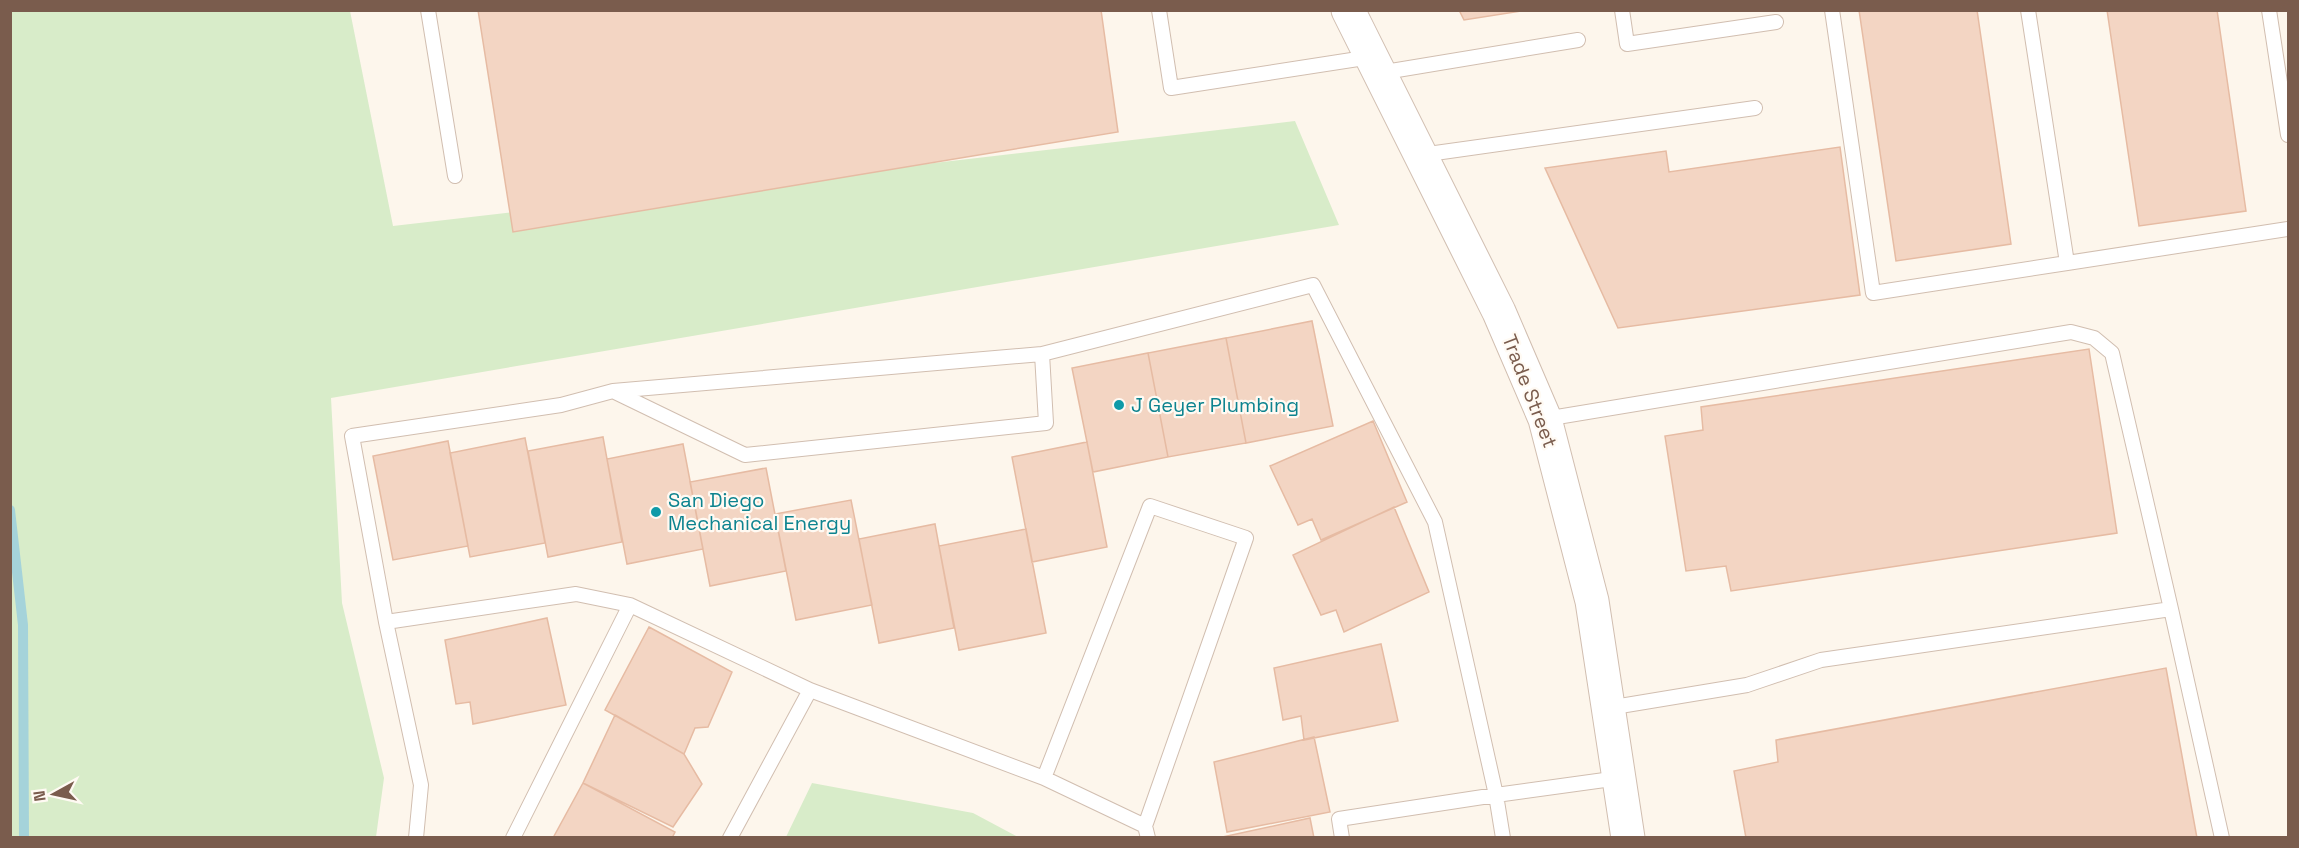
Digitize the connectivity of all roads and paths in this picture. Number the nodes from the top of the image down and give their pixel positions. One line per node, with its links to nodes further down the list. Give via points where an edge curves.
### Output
1 (428, 10): 14 (lane)
2 (1159, 10): 10 (lane, via 1171,88)
3 (1348, 10): 10 (street, Trade Street)
4 (1622, 10): 8 (lane, via 1627,44)
5 (1832, 10): 16 (lane, via 1873,293)
6 (2028, 10): 16 (lane)
7 (2269, 10): 12 (lane)
8 (1776, 22)
9 (1578, 40): 10 (lane)
10 (1375, 65): 13 (street, Trade Street)
11 (1755, 108): 13 (lane)
12 (2289, 135)
13 (1421, 155): 19 (street, Trade Street, via 1499,312)
14 (455, 176)
15 (2289, 229): 16 (lane)
16 (2067, 264)
17 (1042, 354): 18 (lane); 18 (lane, via 1046,423 745,455); 27 (lane, via 1312,285 1435,522)
18 (613, 391): 22 (lane, via 561,405 352,436)
19 (1545, 419): 21 (lane, via 2071,332 2094,338 2112,353); 24 (street, Trade Street, via 1592,601)
20 (630, 604): 22 (lane, via 576,594); 23 (lane); 30 (lane)
21 (2171, 609): 24 (lane, via 1821,660 1747,685); 35 (lane)
22 (386, 622): 29 (lane, via 421,785)
23 (810, 690): 25 (lane); 31 (lane)
24 (1608, 708): 26 (street, Trade Street)
25 (1044, 778): 28 (lane); 28 (lane, via 1150,506 1246,538)
26 (1619, 778): 27 (lane); 34 (street, Trade Street)
27 (1496, 795): 32 (lane, via 1339,819); 33 (lane)
28 (1147, 832)
29 (416, 837)
30 (513, 837)
31 (730, 837)
32 (1342, 837)
33 (1503, 837)
34 (1628, 837)
35 (2222, 837)

